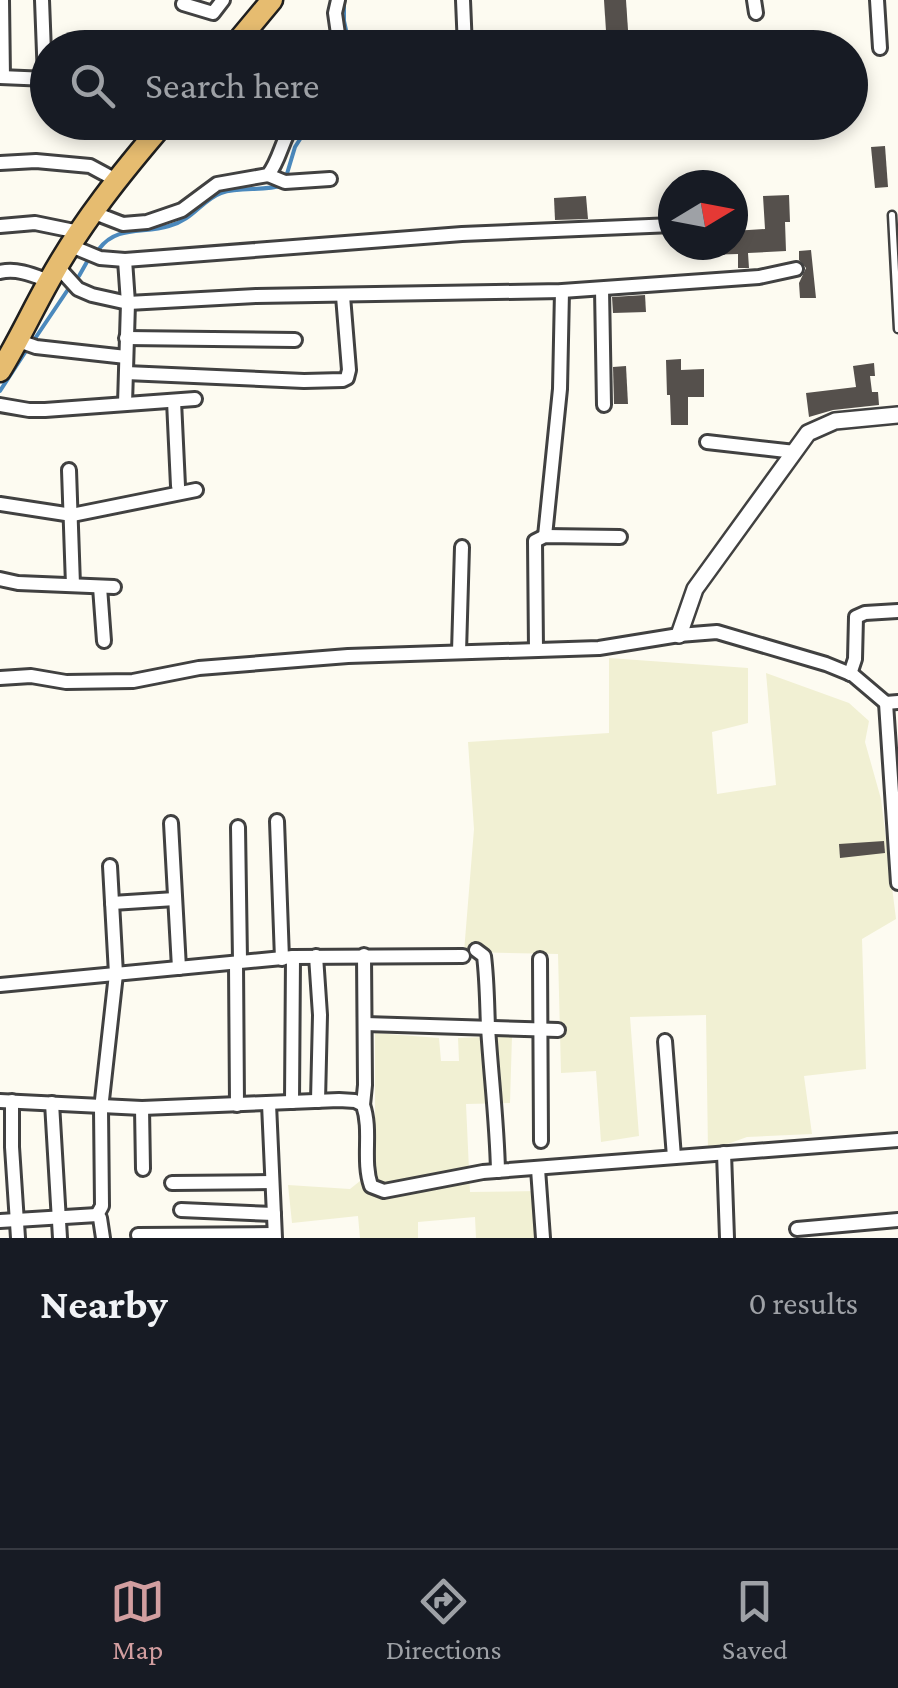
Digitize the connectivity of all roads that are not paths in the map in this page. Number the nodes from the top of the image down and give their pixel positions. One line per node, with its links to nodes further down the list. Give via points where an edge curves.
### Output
1 (2, 0): 14 (street)
2 (42, 0): 9 (street)
3 (223, 0): 8 (street, via 211,13)
4 (272, 0): 10 (highway)
5 (338, 0): 11 (street)
6 (462, 0): 12 (street)
7 (877, 0): 13 (street)
8 (183, 4)
9 (44, 30)
10 (247, 30)
11 (337, 30)
12 (464, 30)
13 (880, 48)
14 (1, 77): 15 (street)
15 (30, 78)
16 (150, 140): 21 (highway)
17 (283, 140): 19 (street)
18 (0, 164): 21 (street, via 90,166)
19 (268, 175): 20 (street, via 285,182); 22 (street, via 217,184 182,210 147,222 123,224)
20 (330, 179)
21 (116, 180): 22 (highway)
22 (92, 212): 26 (highway)
23 (892, 215): 35 (lane)
24 (0, 226): 26 (street, via 34,223)
25 (658, 227): 27 (street)
26 (75, 239): 27 (street, via 100,258); 30 (highway)
27 (126, 260): 34 (street)
28 (796, 269): 31 (street)
29 (0, 272): 30 (street)
30 (53, 274): 34 (street, via 92,295); 38 (highway)
31 (602, 288): 32 (street); 46 (street)
32 (562, 290): 33 (street); 55 (street)
33 (344, 296): 34 (street); 41 (street, via 349,370 343,380)
34 (128, 303): 36 (street)
35 (898, 329)
36 (126, 338): 37 (street); 39 (street)
37 (295, 340)
38 (19, 341): 39 (street); 40 (highway)
39 (126, 357): 41 (street)
40 (0, 371)
41 (126, 372): 44 (street)
42 (195, 399): 43 (street)
43 (174, 400): 44 (street); 51 (street)
44 (125, 404): 45 (street, via 29,410)
45 (0, 405)
46 (604, 405)
47 (898, 415): 49 (street, via 821,426)
48 (707, 442): 49 (street)
49 (795, 452): 61 (street, via 695,589)
50 (69, 470): 54 (street)
51 (178, 486)
52 (196, 490): 54 (street)
53 (0, 504): 54 (street)
54 (72, 515): 59 (street)
55 (545, 536): 56 (street); 63 (street, via 533,545)
56 (620, 538)
57 (462, 546): 64 (street)
58 (0, 579): 59 (street)
59 (73, 585): 62 (street, via 107,587)
60 (898, 611): 65 (street, via 856,617)
61 (679, 635): 63 (street); 65 (street, via 716,632)
62 (104, 640)
63 (536, 650): 64 (street)
64 (459, 652): 66 (street, via 199,668 133,680)
65 (850, 674): 67 (street)
66 (0, 678)
67 (892, 703): 68 (street)
68 (894, 763): 72 (street)
69 (276, 822): 79 (street)
70 (171, 823): 75 (street)
71 (238, 827): 81 (street)
72 (897, 861): 74 (street)
73 (110, 866): 76 (street)
74 (898, 884)
75 (175, 899): 76 (street); 82 (street)
76 (112, 903): 83 (street)
77 (364, 955): 78 (street); 85 (street); 86 (street, via 484,956)
78 (316, 956): 79 (street); 91 (street)
79 (287, 958): 81 (street); 92 (street)
80 (540, 959): 87 (street)
81 (236, 963): 82 (street); 95 (street)
82 (178, 968): 83 (street)
83 (116, 974): 84 (street); 97 (street)
84 (0, 984)
85 (364, 1024): 86 (street); 96 (street)
86 (488, 1028): 87 (street); 105 (street)
87 (541, 1030): 88 (street); 100 (street)
88 (558, 1030)
89 (664, 1041): 102 (street)
90 (6, 1101): 93 (street); 112 (street)
91 (318, 1101): 92 (street); 96 (street)
92 (292, 1102): 94 (street)
93 (52, 1104): 97 (street); 111 (street)
94 (269, 1104): 95 (street); 106 (street)
95 (237, 1105): 98 (street)
96 (363, 1105): 105 (street, via 368,1176 376,1189)
97 (102, 1106): 98 (street); 110 (street)
98 (142, 1108): 103 (street)
99 (898, 1140): 101 (street)
100 (540, 1141)
101 (724, 1153): 102 (street); 123 (street)
102 (674, 1157): 104 (street)
103 (144, 1168)
104 (538, 1169): 105 (street); 122 (street)
105 (498, 1171)
106 (272, 1182): 107 (street); 109 (street)
107 (172, 1183)
108 (181, 1210): 109 (street)
109 (274, 1214): 118 (street)
110 (98, 1216): 111 (street); 121 (street)
111 (60, 1217): 112 (street); 120 (street)
112 (17, 1220): 114 (street); 119 (street)
113 (898, 1220): 115 (street)
114 (0, 1221)
115 (797, 1229)
116 (138, 1235): 117 (street)
117 (180, 1236): 118 (street)
118 (274, 1236)
119 (18, 1238)
120 (60, 1238)
121 (103, 1238)
122 (543, 1238)
123 (727, 1238)

